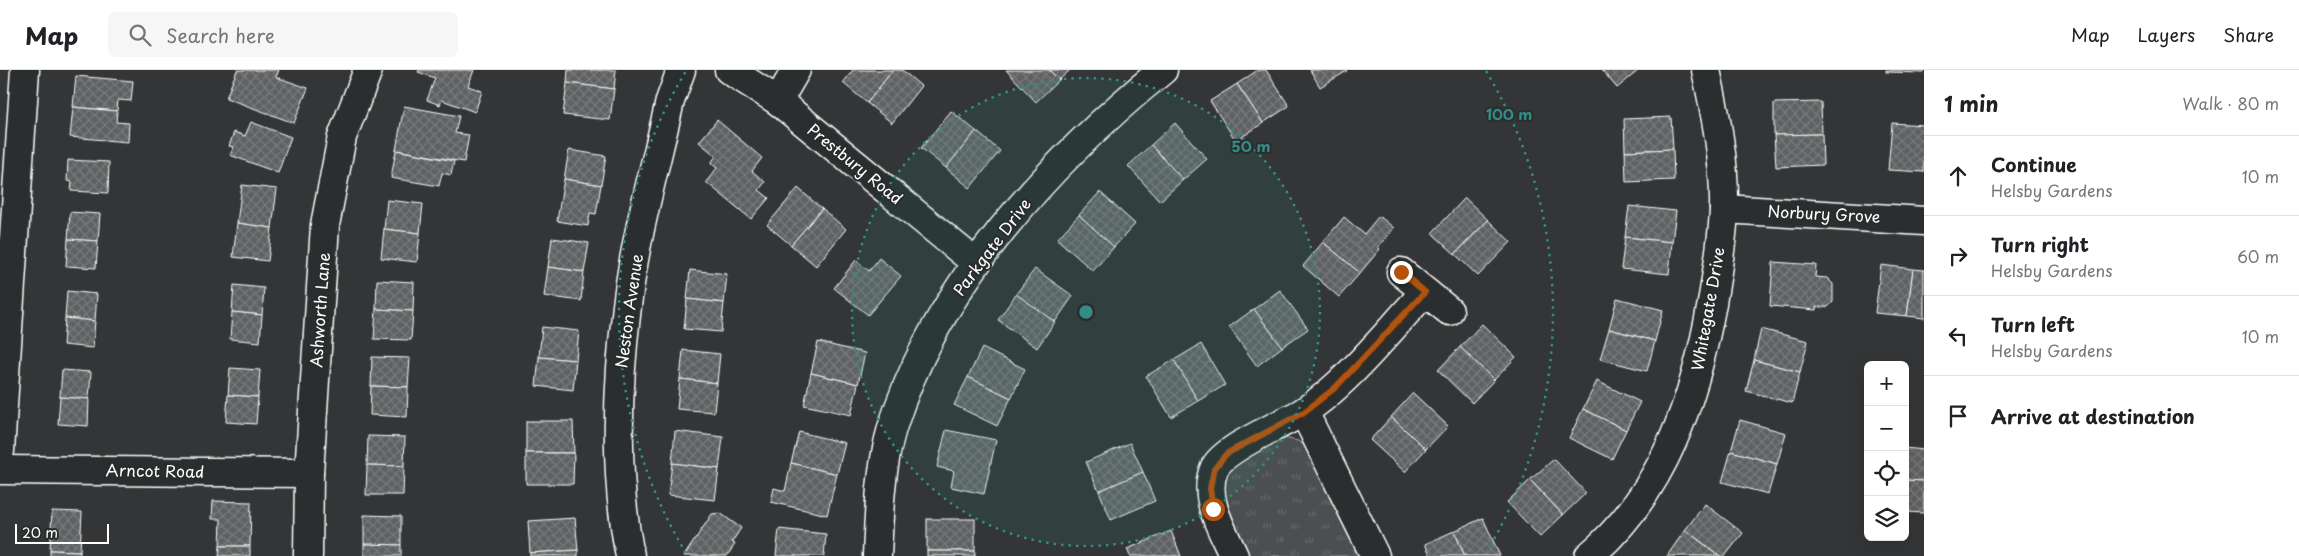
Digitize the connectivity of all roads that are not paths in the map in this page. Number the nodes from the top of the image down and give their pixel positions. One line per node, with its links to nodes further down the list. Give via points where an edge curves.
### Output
1 (26, 70): 16 (street)
2 (368, 70): 18 (street, Ashworth Lane, via 342,137 325,225)
3 (681, 70): 20 (street, Neston Avenue, via 670,101 627,304 621,369 620,445 624,525)
4 (729, 70): 8 (street, Prestbury Road)
5 (796, 70): 8 (street)
6 (1162, 70): 11 (street, Parkgate Drive, via 1048,174)
7 (1706, 70): 9 (street, via 1719,126)
8 (778, 100): 11 (street, Prestbury Road)
9 (1724, 209): 10 (street, Norbury Grove); 24 (street, Whitegate Drive, via 1716,282 1703,351 1685,413 1662,464 1636,508)
10 (1924, 221)
11 (976, 263): 21 (street, Parkgate Drive, via 946,310 914,372 892,430 880,493)
12 (1401, 272): 13 (street)
13 (1425, 292): 14 (street); 15 (street, via 1335,388)
14 (1449, 312)
15 (1304, 412): 22 (street, via 1226,454 1214,469 1210,488 1213,509); 23 (street)
16 (0, 451)
17 (0, 470): 18 (street, Arncot Road)
18 (309, 473): 19 (street, Ashworth Lane)
19 (308, 556)
20 (630, 556)
21 (876, 556)
22 (1234, 556)
23 (1375, 556)
24 (1589, 556)

